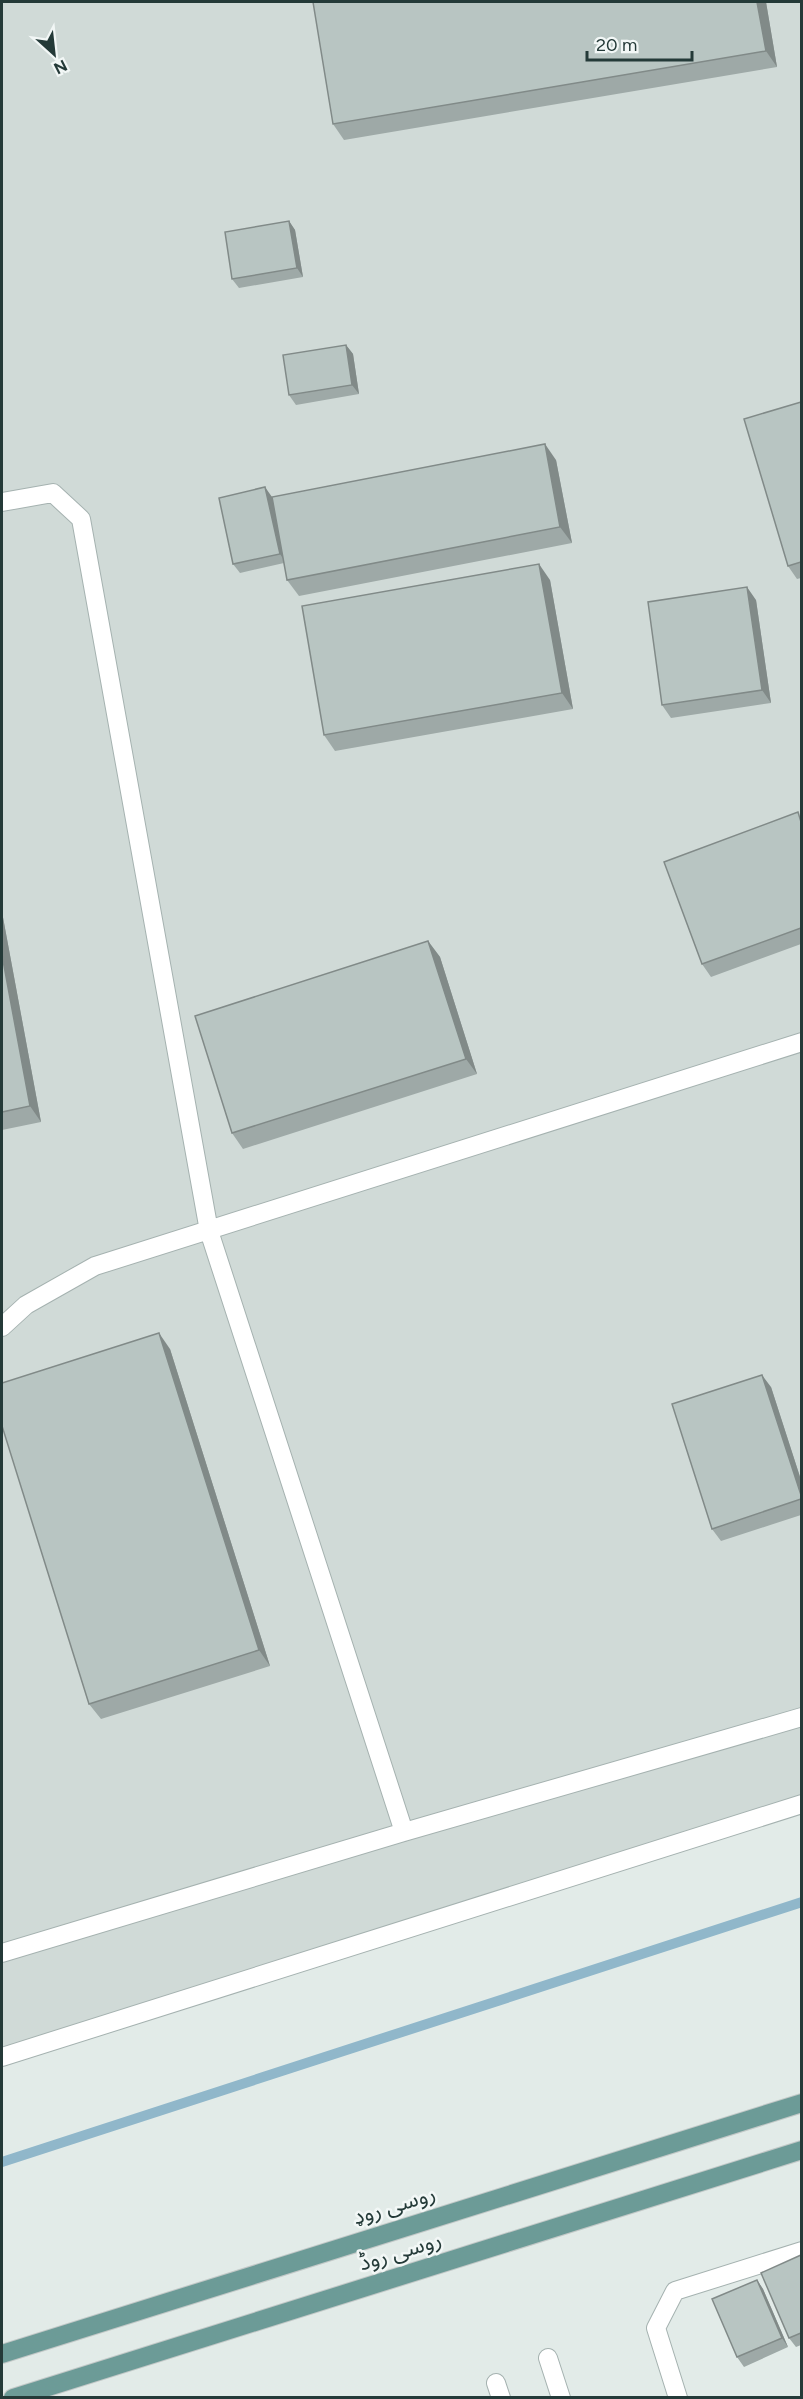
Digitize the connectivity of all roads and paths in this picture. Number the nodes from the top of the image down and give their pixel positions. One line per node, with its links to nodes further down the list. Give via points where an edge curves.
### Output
1 (2, 502): 3 (street, via 53,493 81,519)
2 (801, 1042): 3 (street)
3 (209, 1231): 4 (street, via 95,1266 26,1305); 7 (street)
4 (2, 1327)
5 (801, 1717): 7 (street)
6 (801, 1804): 9 (street)
7 (404, 1832): 8 (street)
8 (2, 1953)
9 (2, 2057)
10 (801, 2103): 13 (main road, روسی روډ)
11 (801, 2150): 15 (main road, روسی روڈ)
12 (801, 2251): 17 (street, via 675,2291 656,2328)
13 (2, 2354)
14 (548, 2358): 16 (street)
15 (13, 2397)
16 (561, 2397)
17 (678, 2397)

